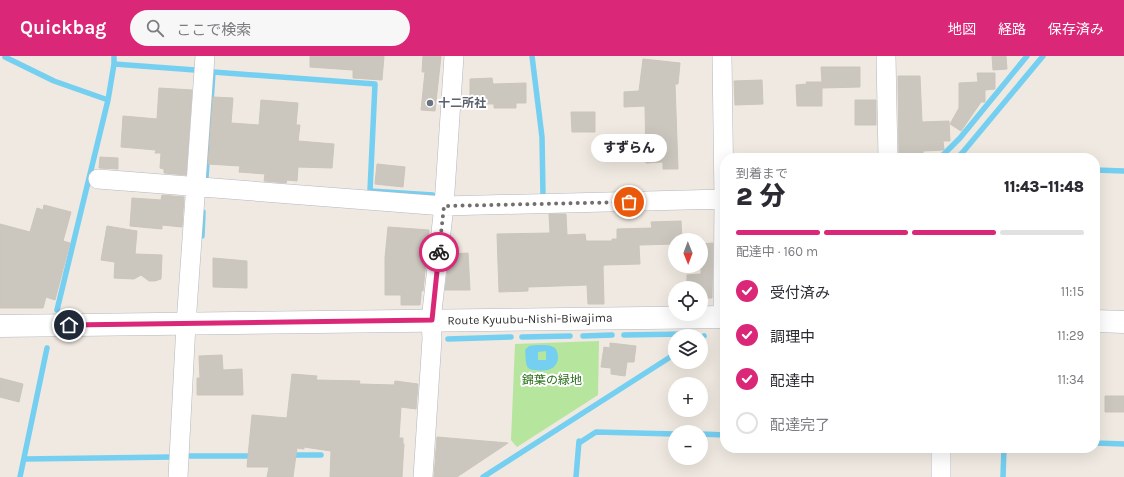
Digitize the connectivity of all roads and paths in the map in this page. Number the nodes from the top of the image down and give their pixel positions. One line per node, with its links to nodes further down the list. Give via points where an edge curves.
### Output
1 (205, 56): 8 (street)
2 (454, 56): 10 (street)
3 (722, 56): 5 (street)
4 (886, 56): 6 (street)
5 (723, 153)
6 (888, 153)
7 (98, 179): 8 (street)
8 (195, 186): 10 (street); 15 (street)
9 (720, 199): 10 (street)
10 (444, 206): 12 (street)
11 (720, 317): 12 (main road, Route Kyuubu-Nishi-Biwajima)
12 (432, 320): 15 (main road, Route Kyuubu-Nishi-Biwajima); 19 (street)
13 (1100, 321): 14 (main road)
14 (1124, 322)
15 (186, 324): 16 (main road, Route Kyuubu-Nishi-Biwajima); 18 (street)
16 (0, 326)
17 (941, 453): 20 (street)
18 (178, 477)
19 (423, 477)
20 (941, 477)

